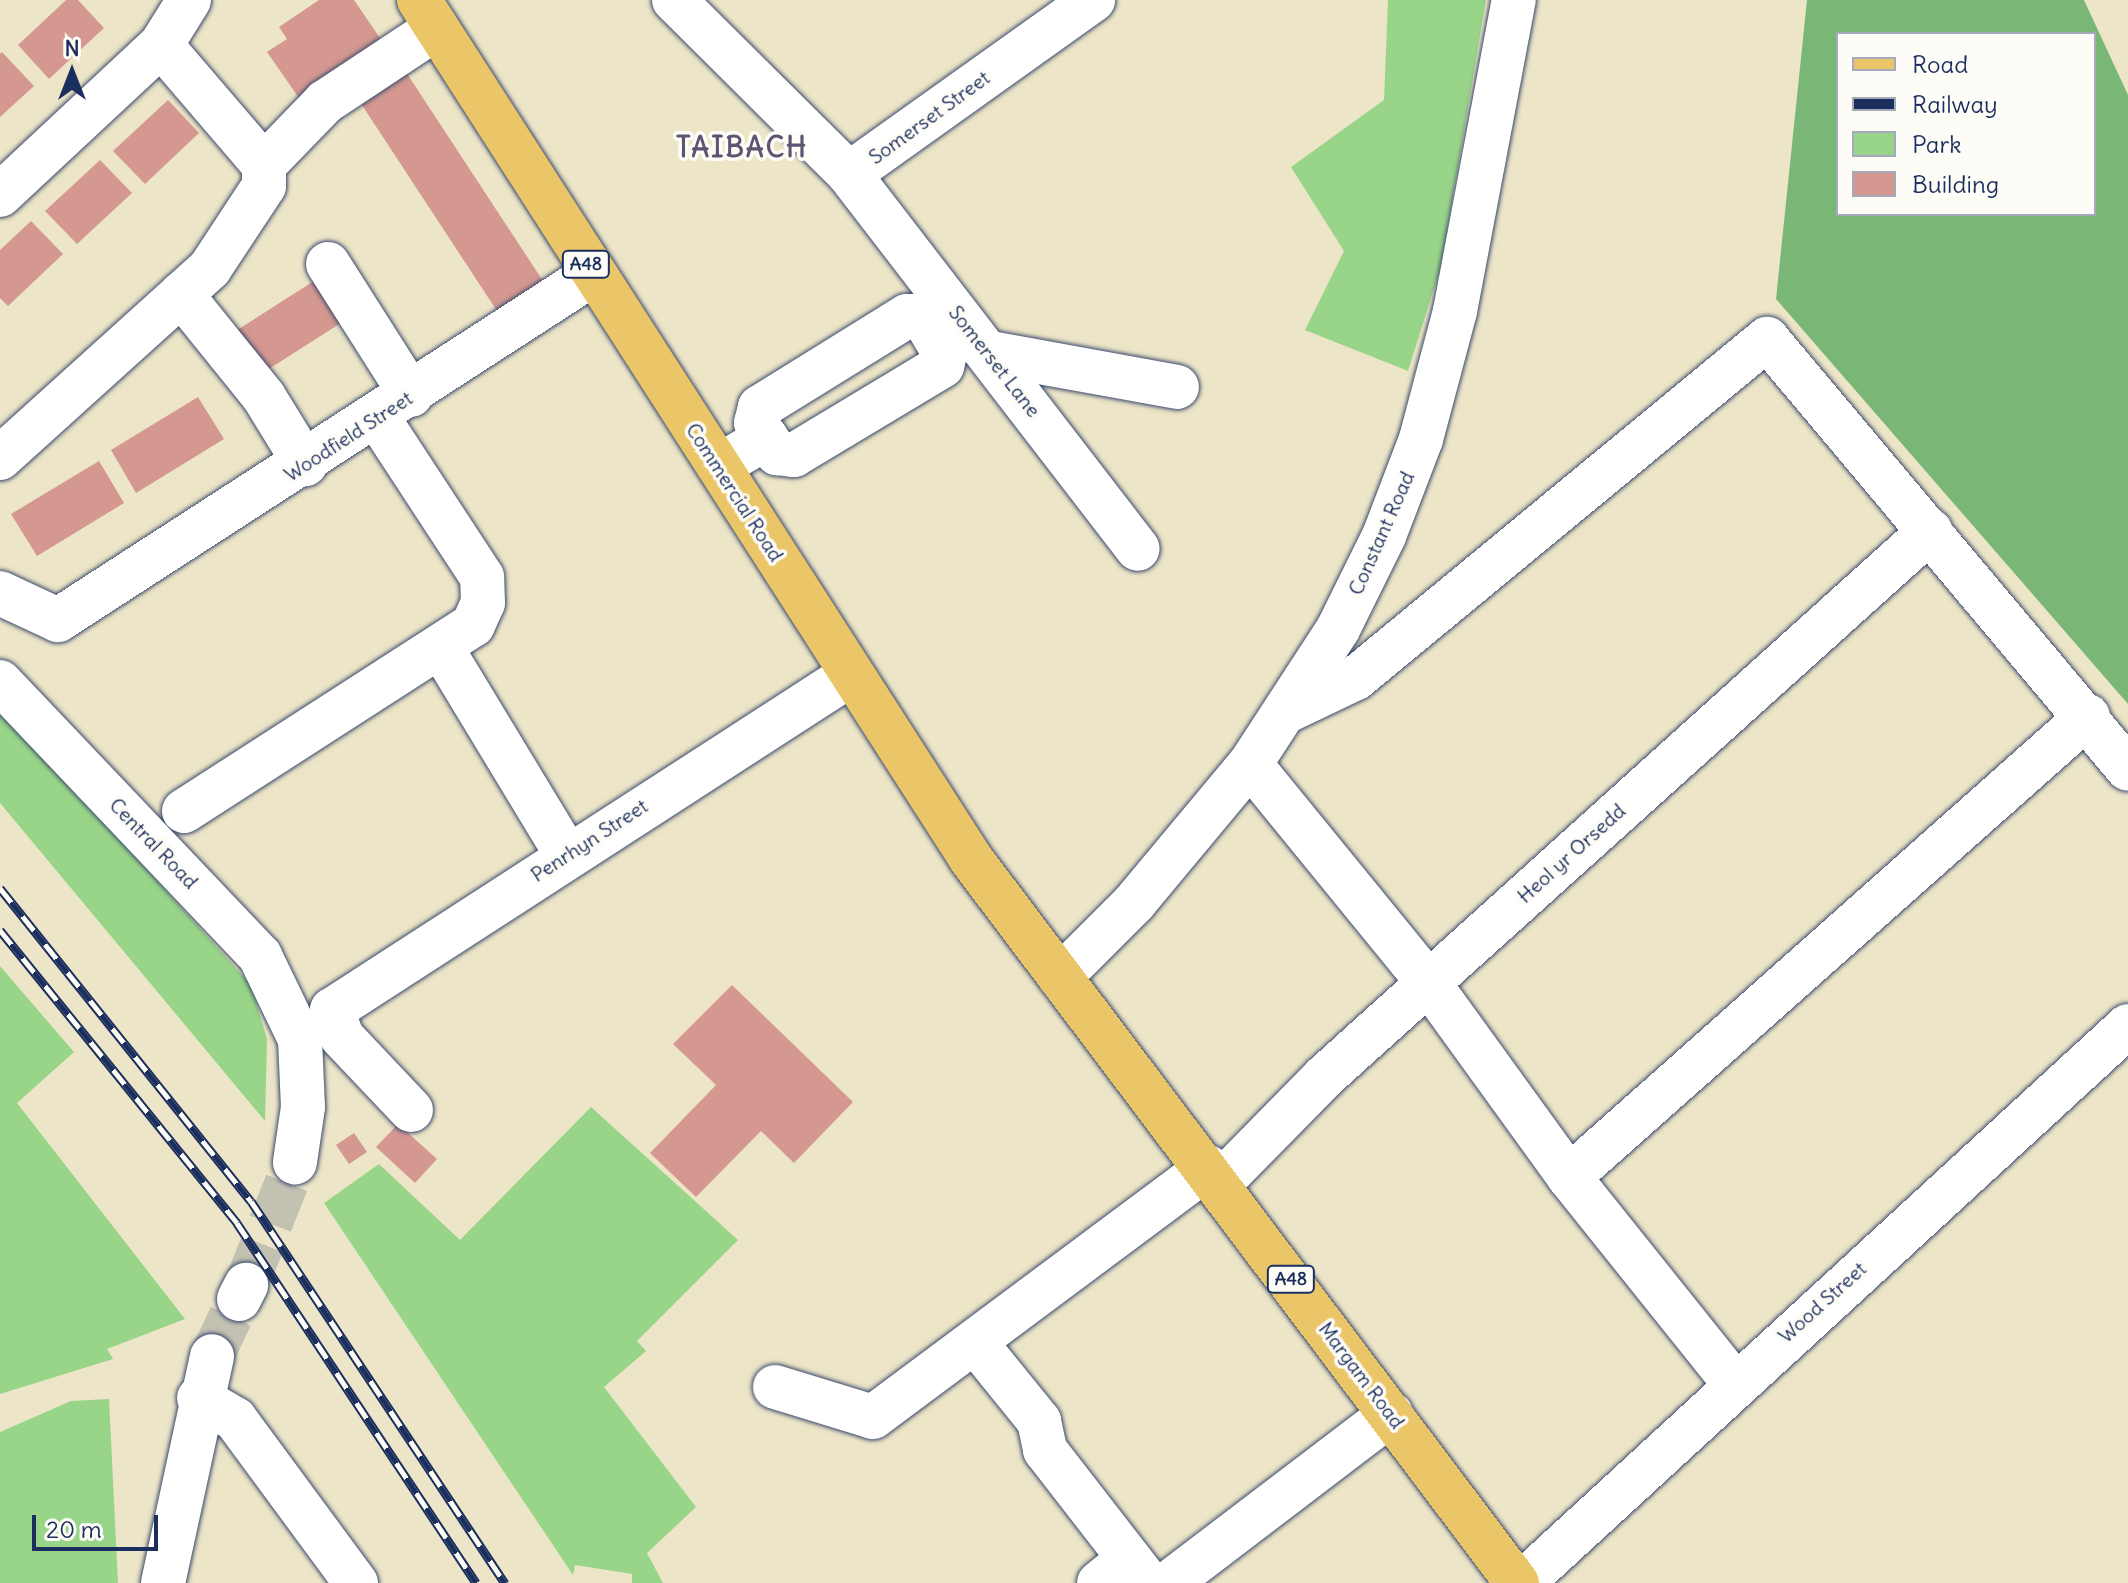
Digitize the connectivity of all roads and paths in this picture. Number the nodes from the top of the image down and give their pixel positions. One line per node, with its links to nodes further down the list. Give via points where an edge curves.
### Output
1 (189, 0): 6 (street)
2 (1093, 0): 8 (street, Somerset Street)
3 (1514, 0): 26 (street, Constant Road, via 1478,214 1421,439 1344,616)
4 (686, 4): 8 (street, Somerset Street)
5 (428, 14): 7 (street, via 325,102); 11 (main road, Commercial Road / A48)
6 (161, 45): 7 (street); 9 (street)
7 (264, 165): 12 (street, via 264,186 210,268)
8 (849, 174): 13 (street, Somerset Lane)
9 (0, 195)
10 (328, 264): 15 (street)
11 (593, 274): 15 (street, Woodfield Street); 19 (main road, Commercial Road / A48)
12 (181, 294): 17 (street); 18 (street, via 264,397)
13 (990, 353): 14 (street); 21 (street, Somerset Lane)
14 (1177, 387)
15 (394, 406): 18 (street, Woodfield Street); 23 (street, via 482,577 483,603 473,625)
16 (766, 438): 19 (street)
17 (0, 458)
18 (305, 464): 22 (street, Woodfield Street, via 58,620)
19 (719, 466): 24 (main road, Commercial Road / A48)
20 (1930, 531): 26 (street, via 1767,339 1356,678); 27 (street); 33 (street, Heol yr Orsedd)
21 (1138, 549)
22 (0, 593)
23 (442, 649): 30 (street); 31 (street)
24 (850, 675): 31 (street, Penrhyn Street); 32 (main road, Commercial Road / A48, via 971,859)
25 (0, 682): 34 (street, Central Road)
26 (1285, 712): 28 (street, Constant Road)
27 (2088, 716): 29 (street); 39 (street)
28 (1250, 764): 32 (street, Constant Road, via 1134,903); 33 (street)
29 (2128, 769)
30 (184, 811)
31 (566, 854): 34 (street, Penrhyn Street)
32 (1060, 977): 38 (main road, Margam Road / A48)
33 (1428, 982): 38 (street, Heol yr Orsedd); 39 (street)
34 (312, 1013): 36 (street, Central Road); 37 (street)
35 (2128, 1026): 42 (street, Wood Street)
36 (411, 1110)
37 (295, 1162)
38 (1214, 1175): 40 (street, Heol yr Orsedd); 45 (main road, Margam Road / A48)
39 (1569, 1177): 42 (street)
40 (975, 1342): 43 (street, Heol yr Orsedd, via 873,1417); 46 (street, via 1039,1421 1045,1450)
41 (212, 1356): 44 (street)
42 (1733, 1382): 50 (street, Wood Street)
43 (775, 1387)
44 (199, 1398): 47 (street); 48 (street, via 235,1419)
45 (1391, 1414): 49 (street); 50 (main road, Margam Road / A48)
46 (1125, 1575)
47 (163, 1583)
48 (356, 1583)
49 (1169, 1583)
50 (1520, 1583)

